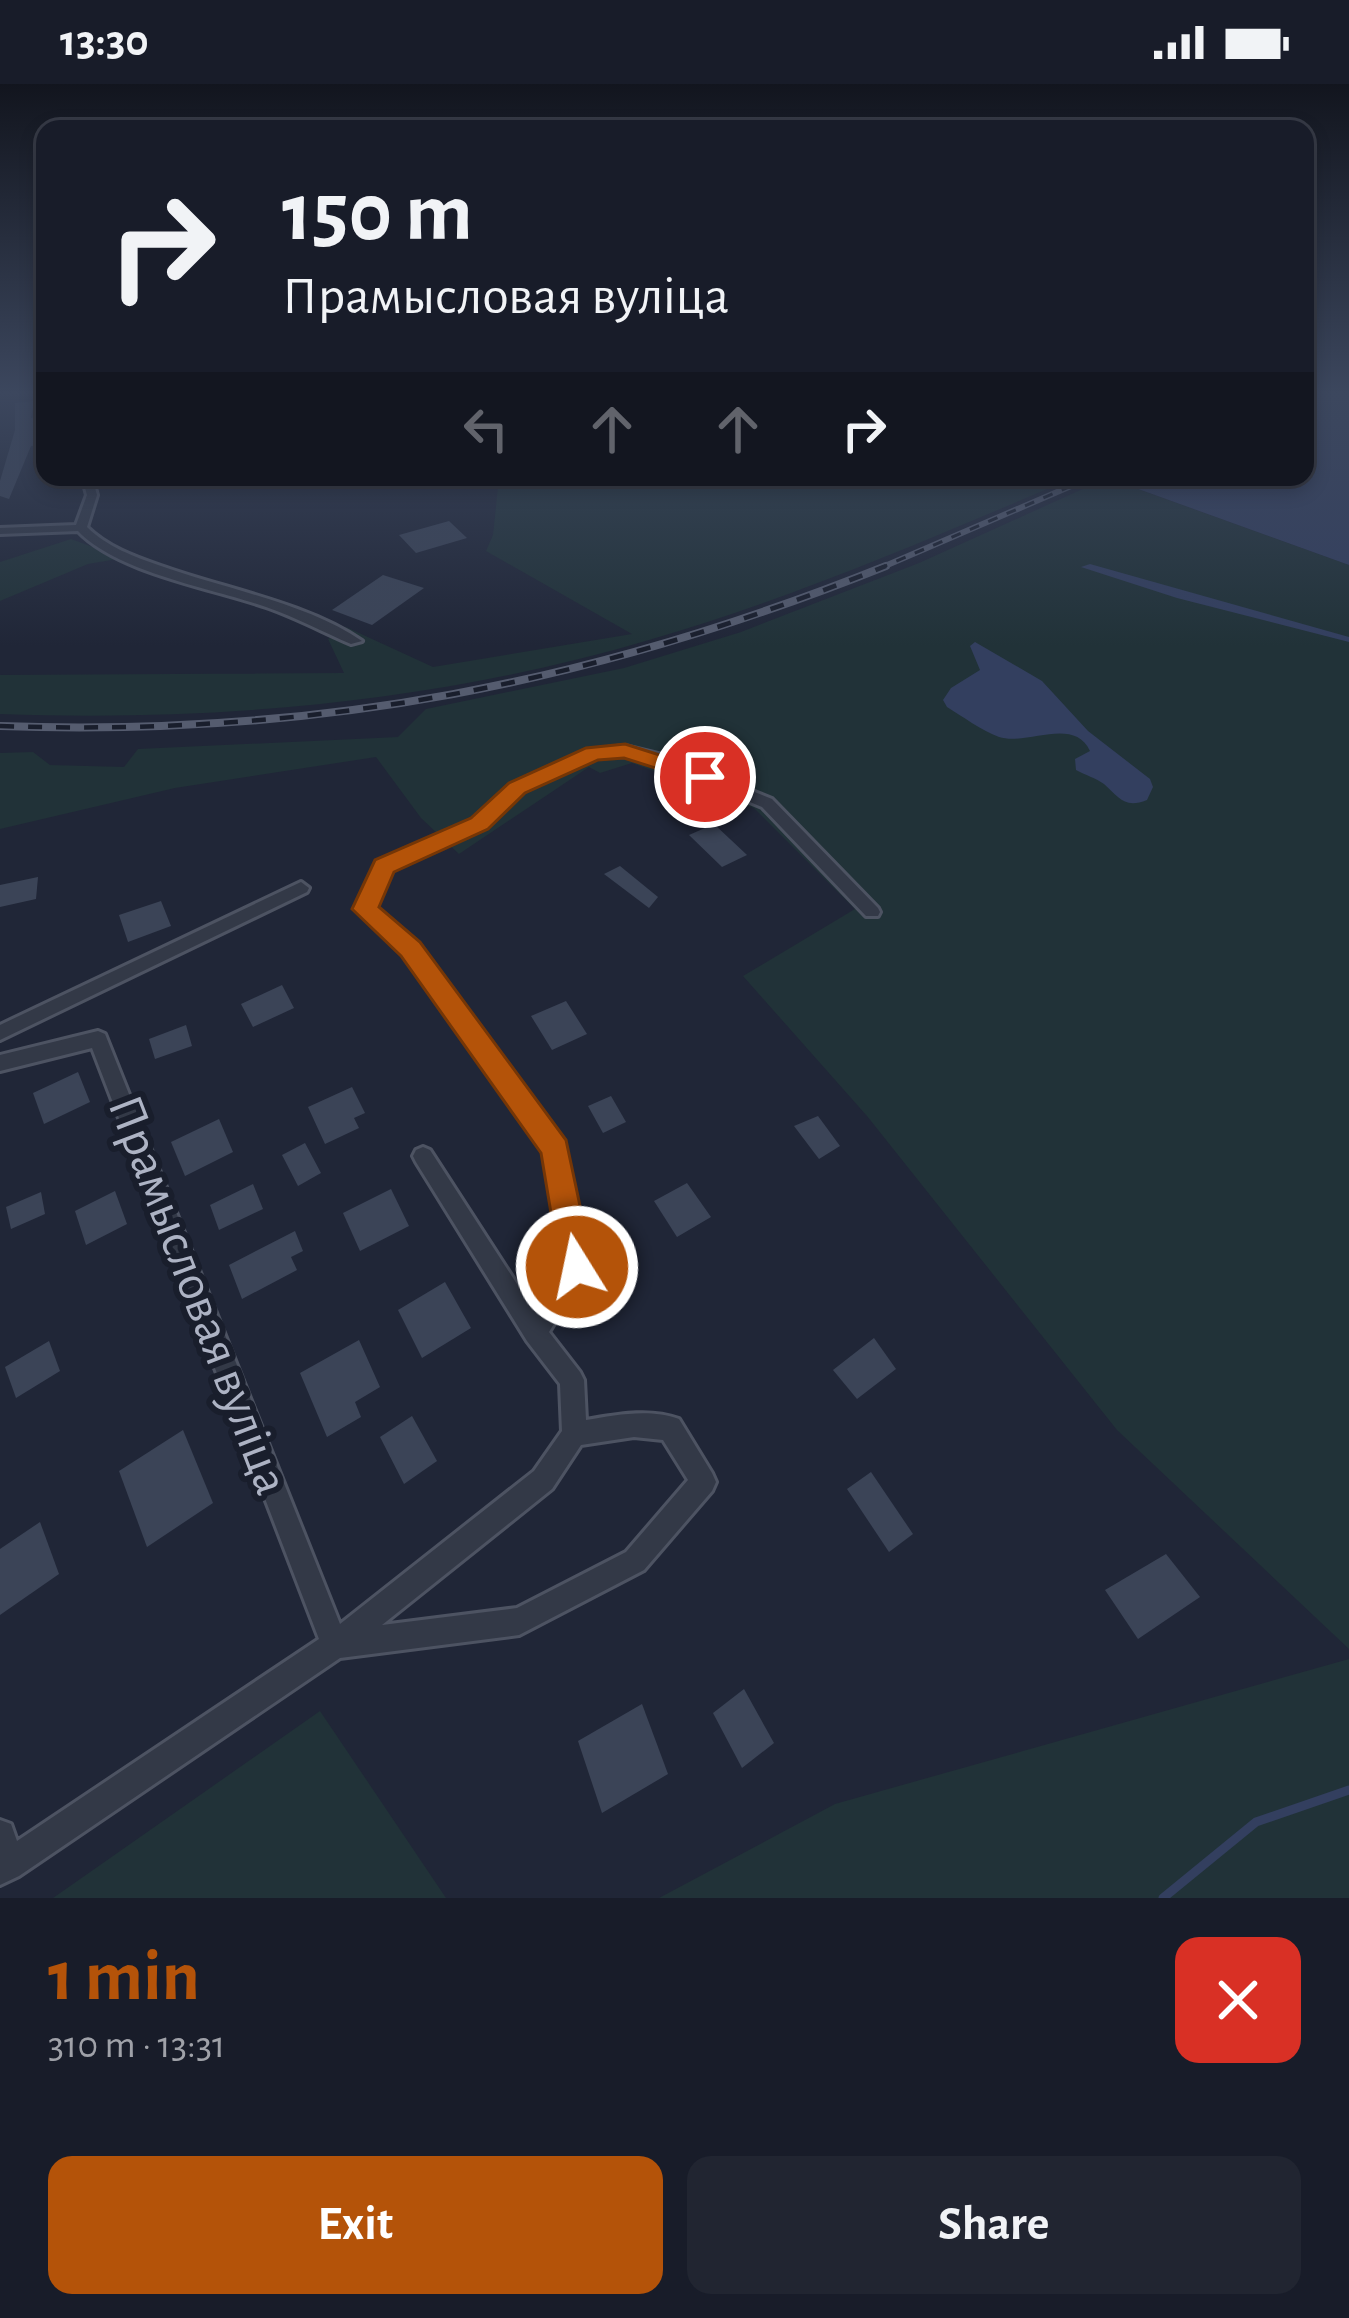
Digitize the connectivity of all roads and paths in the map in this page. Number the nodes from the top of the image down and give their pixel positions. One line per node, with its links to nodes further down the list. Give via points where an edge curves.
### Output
1 (90, 486): 2 (street)
2 (81, 529): 3 (street); 4 (street, via 94,542)
3 (0, 530)
4 (356, 641)
5 (301, 888): 7 (street)
6 (872, 912): 10 (street, via 767,802 625,751 594,753 517,788 479,823 384,866 365,909 410,949 556,1149 577,1267)
7 (0, 1034)
8 (0, 1063): 12 (street, Прамысловая вуліца, via 98,1039)
9 (423, 1156): 10 (street)
10 (535, 1333): 11 (street, via 572,1380)
11 (574, 1434): 12 (street, via 543,1480); 12 (street, via 670,1428 703,1482 634,1561 519,1621)
12 (335, 1645): 13 (street)
13 (3, 1857)

